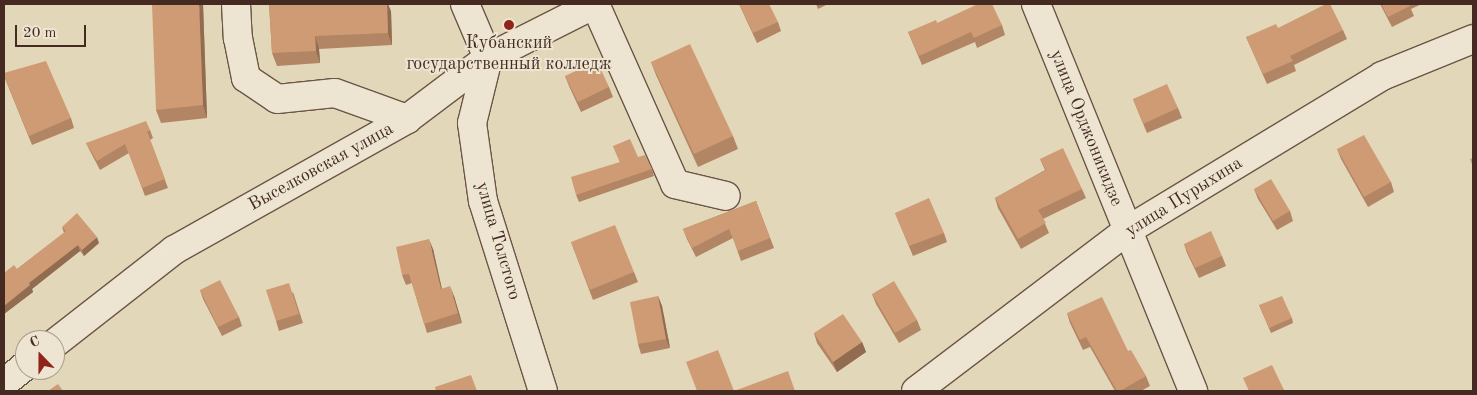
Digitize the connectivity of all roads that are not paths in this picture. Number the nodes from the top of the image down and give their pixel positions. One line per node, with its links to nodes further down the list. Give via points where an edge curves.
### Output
1 (236, 4): 7 (street, via 238,38 246,78 278,99 335,93)
2 (465, 4): 6 (street)
3 (595, 4): 6 (street, Выселковская улица); 8 (street, via 675,184)
4 (1036, 4): 9 (street, улица Орджоникидзе)
5 (1473, 39): 9 (street, улица Пурыхина, via 1382,76)
6 (488, 58): 7 (street, Выселковская улица); 13 (street, улица Толстого, via 472,123 483,201)
7 (407, 119): 10 (street, Выселковская улица, via 174,250)
8 (726, 196)
9 (1128, 230): 14 (street, улица Пурыхина); 15 (street, улица Орджоникидзе)
10 (65, 335)
11 (15, 374): 12 (street)
12 (4, 383)
13 (543, 391)
14 (916, 391)
15 (1192, 391)

